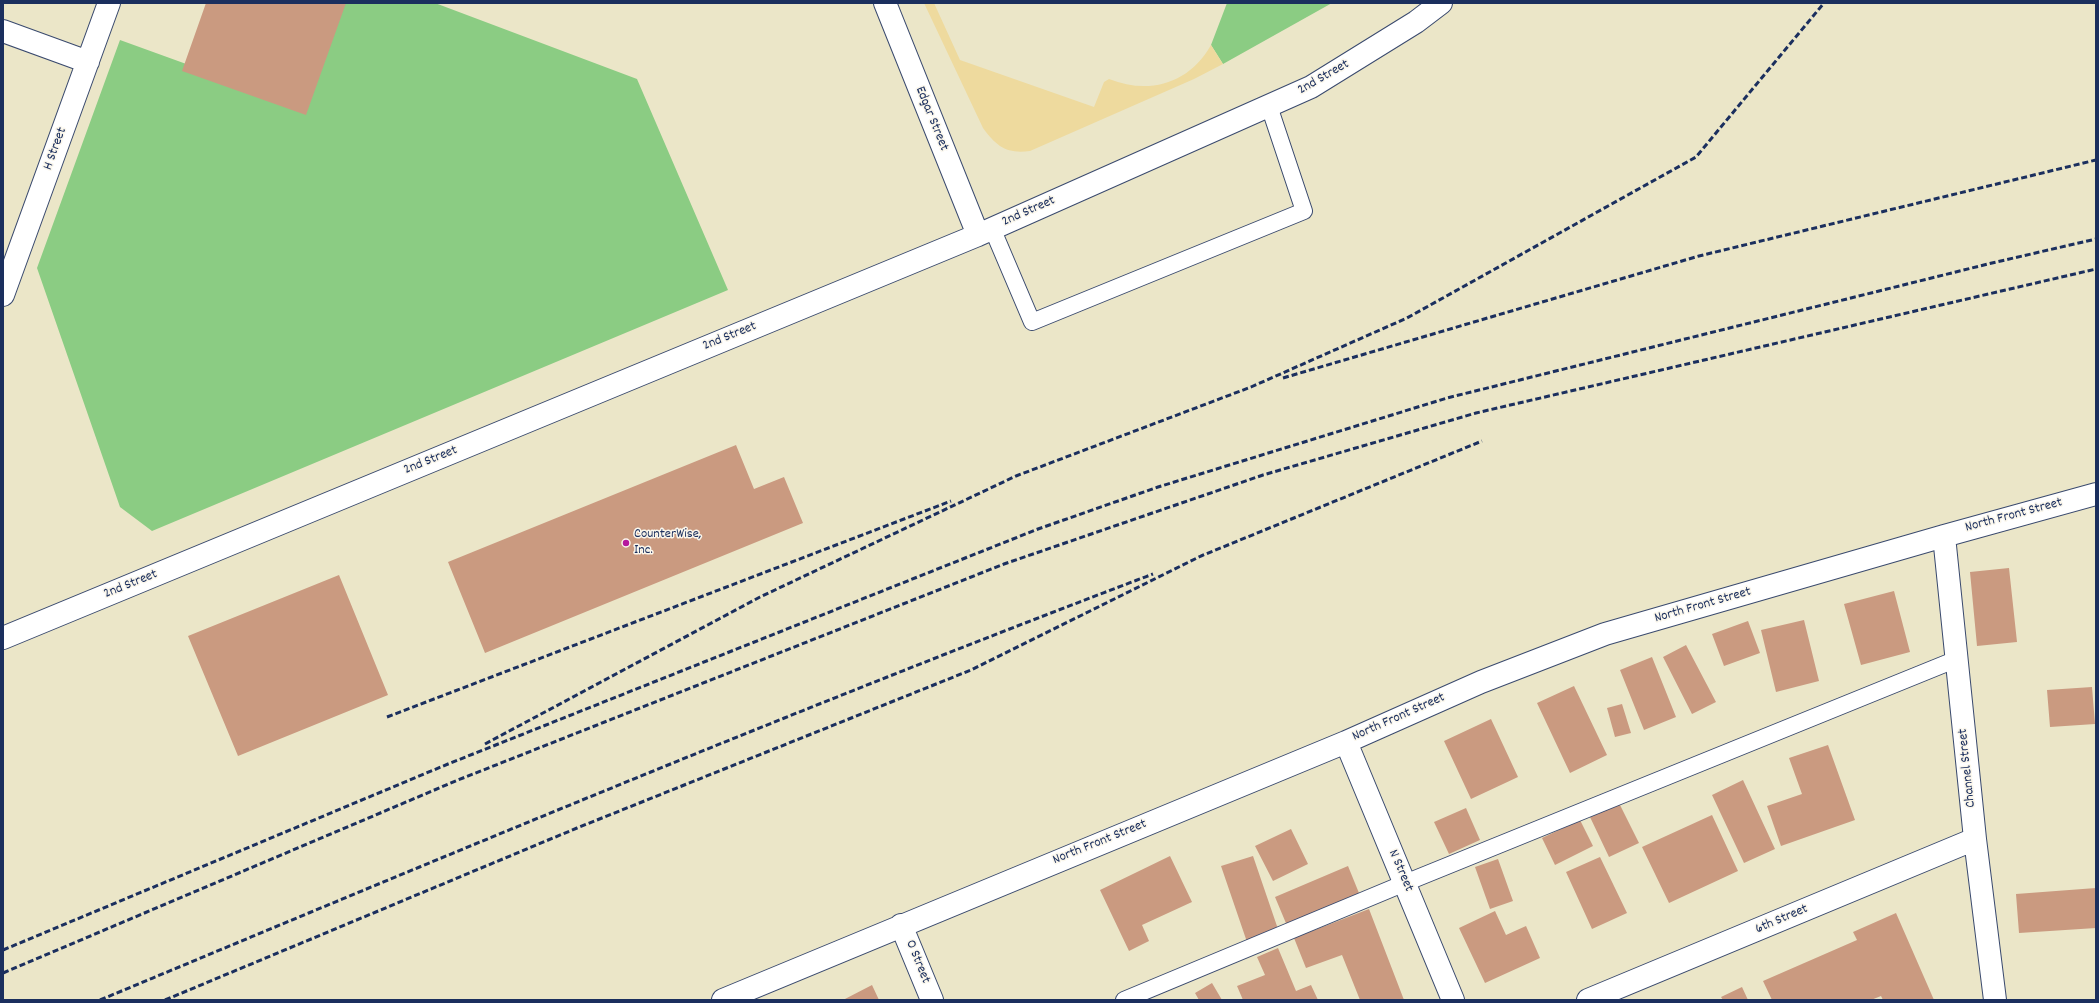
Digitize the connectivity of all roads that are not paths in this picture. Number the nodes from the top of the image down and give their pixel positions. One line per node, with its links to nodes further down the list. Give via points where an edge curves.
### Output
1 (109, 3): 5 (street, H Street)
2 (885, 3): 7 (street, Edgar Street)
3 (1440, 3): 6 (street, 2nd Street, via 1416,22 1311,87)
4 (3, 32): 5 (street)
5 (88, 62): 8 (street, H Street)
6 (1268, 106): 7 (street, 2nd Street); 7 (lane, via 1304,210 1032,322)
7 (985, 232): 11 (street, 2nd Street)
8 (3, 295)
9 (2096, 494): 10 (street, North Front Street)
10 (1944, 536): 12 (street, Channel Street); 13 (street, North Front Street, via 1605,634 1481,682)
11 (3, 638)
12 (1957, 659): 14 (street, Channel Street); 15 (lane)
13 (1346, 742): 15 (street, N Street); 16 (street, North Front Street)
14 (1975, 839): 21 (street, 6th Street); 22 (street, Channel Street)
15 (1404, 883): 19 (lane); 20 (street, N Street)
16 (901, 925): 17 (street, North Front Street); 18 (street, O Street)
17 (723, 1000)
18 (932, 1000)
19 (1124, 1000)
20 (1453, 1000)
21 (1588, 1000)
22 (1995, 1000)

